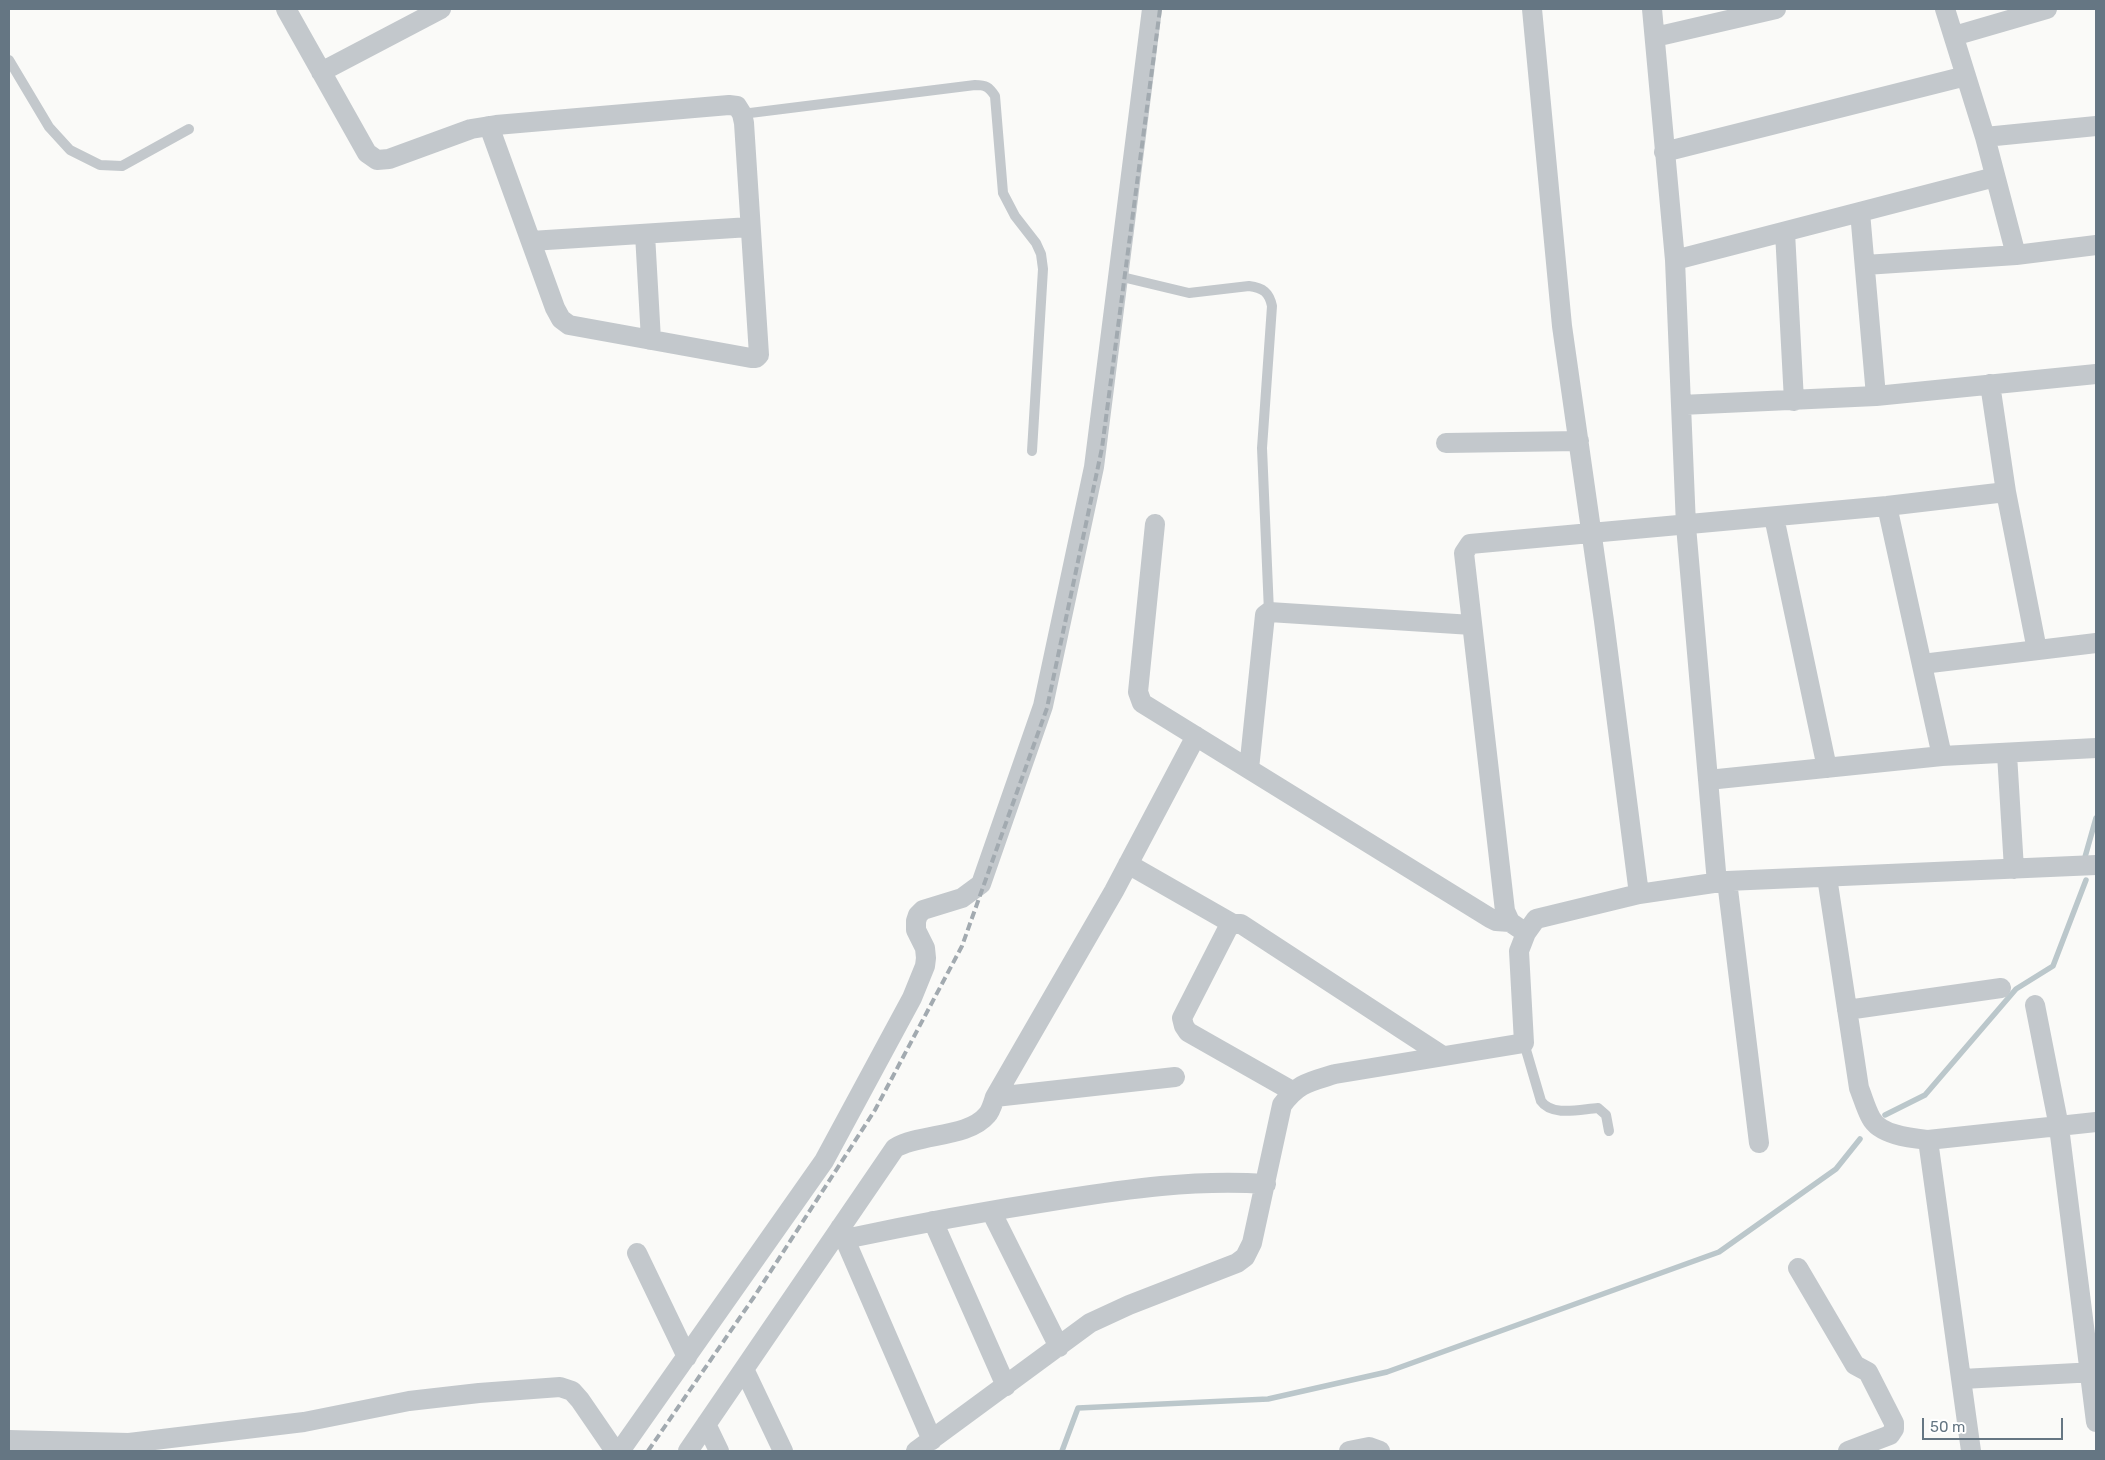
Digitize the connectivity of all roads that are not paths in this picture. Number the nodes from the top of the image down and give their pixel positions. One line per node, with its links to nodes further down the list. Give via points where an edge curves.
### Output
1 (286, 9): 12 (street)
2 (1152, 9): 30 (street)
3 (1532, 9): 37 (street, via 1562,326)
4 (1652, 9): 10 (street)
5 (1776, 9): 10 (street)
6 (1945, 9): 9 (street)
7 (2048, 9): 9 (street)
8 (436, 10): 12 (street)
9 (1954, 36): 13 (street)
10 (1655, 37): 19 (street)
11 (9, 60): 17 (lane, via 49,127 70,150 100,165 122,166)
12 (321, 72): 15 (street, via 367,154 377,160)
13 (1966, 76): 18 (street); 19 (street)
14 (742, 114): 15 (street, via 737,106 729,105); 22 (street); 39 (lane, via 975,85 990,88 995,96 1004,193 1015,216 1036,243 1043,269)
15 (490, 126): 25 (street)
16 (2096, 126): 18 (street)
17 (189, 129)
18 (1985, 137): 20 (street)
19 (1664, 152): 28 (street)
20 (1996, 177): 21 (street); 27 (street)
21 (1860, 212): 23 (street); 29 (street)
22 (750, 227): 24 (street); 31 (street, via 759,355 756,358)
23 (1785, 232): 28 (street); 35 (street)
24 (645, 234): 25 (street); 31 (street)
25 (531, 242): 31 (street, via 561,319 569,324)
26 (2096, 245): 27 (street)
27 (2016, 255): 29 (street)
28 (1675, 260): 36 (street)
29 (1865, 265): 34 (street)
30 (1118, 276): 46 (lane, via 1189,293 1259,287 1270,298 1262,448); 86 (street, via 1094,467 1056,650 1043,706 981,884 962,898 923,910 918,915 916,930 926,958 912,998 824,1161)
31 (650, 340)
32 (2096, 376): 33 (street)
33 (1990, 384): 34 (street); 40 (street)
34 (1876, 396): 35 (street)
35 (1794, 401): 36 (street)
36 (1681, 405): 44 (street)
37 (1579, 441): 38 (street); 45 (street)
38 (1446, 443)
39 (1032, 451)
40 (2006, 492): 41 (street); 49 (street)
41 (1887, 506): 42 (street); 50 (street)
42 (1774, 517): 44 (street); 55 (street)
43 (1154, 524): 51 (street, via 1139,698)
44 (1686, 526): 45 (street); 57 (street)
45 (1590, 532): 47 (street, via 1470,544 1464,553); 63 (street)
46 (1269, 612): 47 (street); 56 (street, via 1265,615)
47 (1472, 626): 65 (street, via 1505,912)
48 (2096, 643): 49 (street)
49 (2037, 650): 50 (street)
50 (1922, 664): 54 (street)
51 (1196, 736): 56 (street); 58 (street)
52 (2096, 748): 53 (street)
53 (2007, 754): 54 (street); 60 (street)
54 (1942, 756): 55 (street)
55 (1827, 768): 57 (street)
56 (1248, 769): 65 (street, via 1496,922)
57 (1708, 780): 62 (street)
58 (1128, 864): 64 (street); 73 (street)
59 (2096, 865): 60 (street)
60 (2014, 869): 61 (street)
61 (1827, 877): 62 (street); 68 (street)
62 (1722, 882): 63 (street); 78 (street)
63 (1639, 894): 65 (street, via 1536,919)
64 (1233, 924): 70 (street, via 1241,924); 72 (street, via 1182,1018 1184,1026 1188,1032)
65 (1518, 927): 69 (street)
66 (2001, 988): 68 (street)
67 (2035, 1005): 75 (street)
68 (1847, 1010): 77 (street, via 1859,1088 1871,1120 1901,1137)
69 (1524, 1043): 70 (street); 76 (lane, via 1545,1108 1554,1111 1598,1108 1606,1115)
70 (1443, 1056): 72 (street, via 1335,1074 1305,1083)
71 (1176, 1077): 73 (street)
72 (1292, 1091): 79 (street, via 1282,1105)
73 (995, 1097): 82 (street, via 988,1115 978,1123 895,1148)
74 (2096, 1122): 75 (street)
75 (2059, 1127): 77 (street); 88 (street)
76 (1609, 1131)
77 (1928, 1140): 89 (street)
78 (1758, 1143)
79 (1266, 1184): 80 (street, via 1225,1181 1128,1188); 85 (street, via 1252,1243 1245,1257 1090,1323)
80 (991, 1210): 81 (street); 85 (street)
81 (933, 1221): 82 (street); 90 (street)
82 (842, 1234): 87 (street); 94 (street)
83 (637, 1253): 86 (street)
84 (1798, 1268): 102 (street, via 1855,1365 1868,1372 1894,1423 1890,1436)
85 (1059, 1347): 90 (street)
86 (686, 1357): 96 (street)
87 (744, 1369): 92 (street); 99 (street)
88 (2093, 1372): 89 (street); 91 (street)
89 (1962, 1379): 103 (street)
90 (1006, 1386): 94 (street)
91 (2096, 1422)
92 (706, 1424): 97 (street); 98 (street)
93 (9, 1440): 95 (street, via 129,1443 304,1422 409,1401 560,1387 572,1391 580,1400)
94 (924, 1445)
95 (615, 1451)
96 (620, 1451)
97 (688, 1451)
98 (719, 1451)
99 (783, 1451)
100 (1349, 1451): 101 (street, via 1369,1447)
101 (1380, 1451)
102 (1848, 1451)
103 (1971, 1451)

